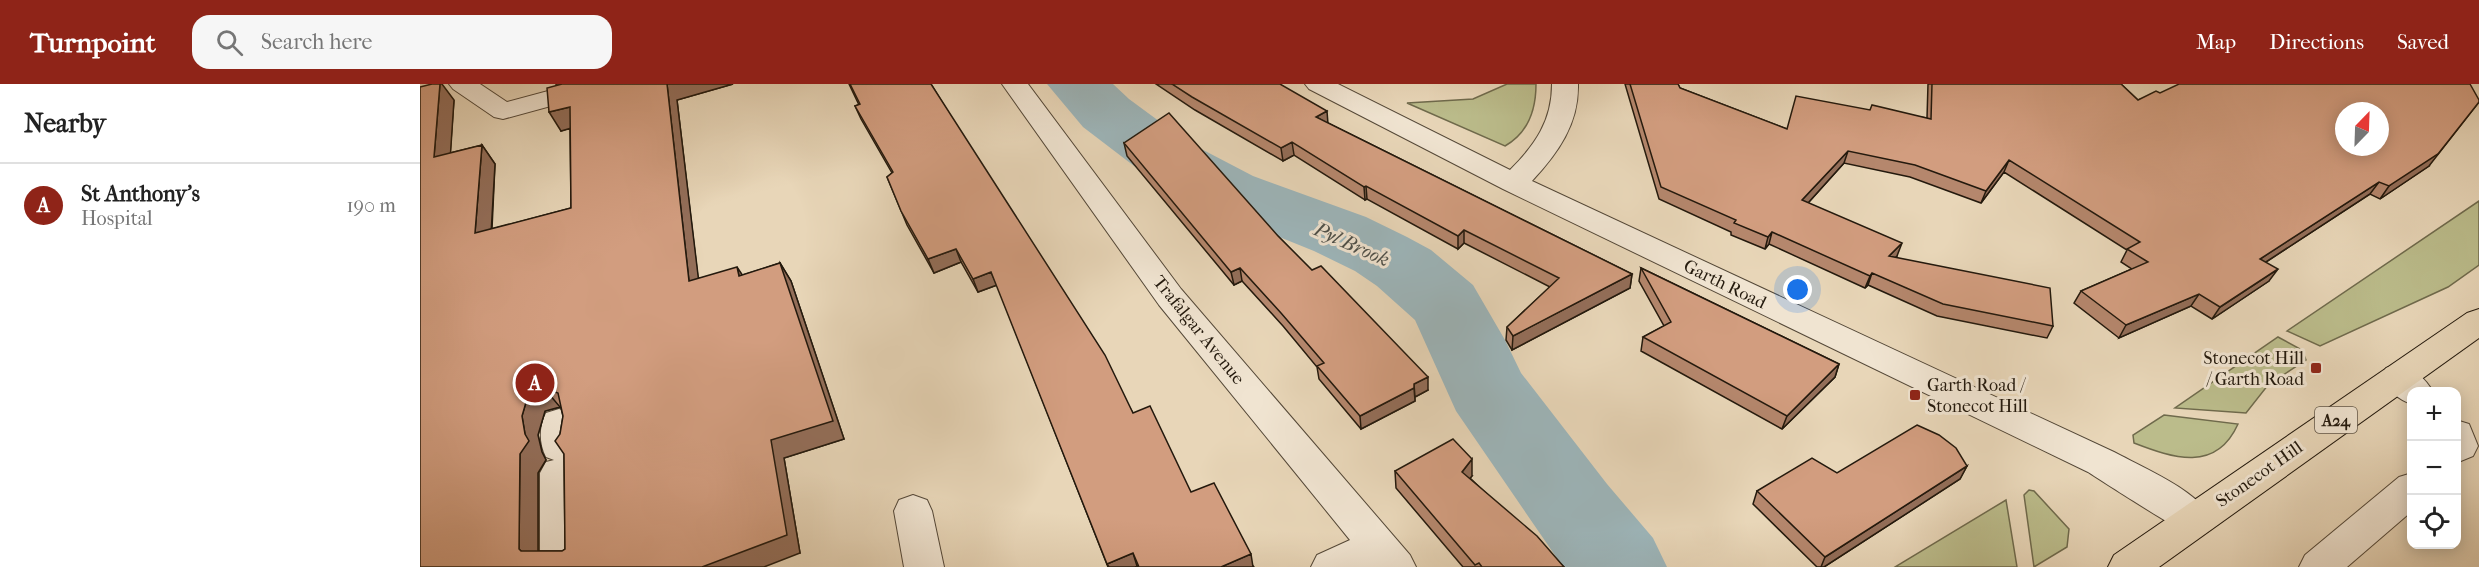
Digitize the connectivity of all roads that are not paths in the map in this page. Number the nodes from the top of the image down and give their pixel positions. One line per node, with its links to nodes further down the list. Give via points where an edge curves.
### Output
1 (462, 84): 2 (street, via 503,111)
2 (604, 84)
3 (1015, 84): 13 (street, Trafalgar Avenue, via 1170,297)
4 (1318, 84): 6 (street, Garth Road)
5 (1564, 84): 6 (street, via 1566,96 1560,126 1541,156)
6 (1513, 183): 12 (street, Garth Road, via 2101,462)
7 (2479, 321): 8 (highway, Stonecot Hill / A24)
8 (2407, 384): 12 (highway, Stonecot Hill / A24)
9 (559, 448): 14 (street)
10 (2407, 492): 18 (street)
11 (913, 511): 15 (street)
12 (2194, 520): 17 (highway, Stonecot Hill / A24)
13 (1386, 556): 16 (street)
14 (560, 567)
15 (924, 567)
16 (1331, 567)
17 (2128, 567)
18 (2319, 567)

